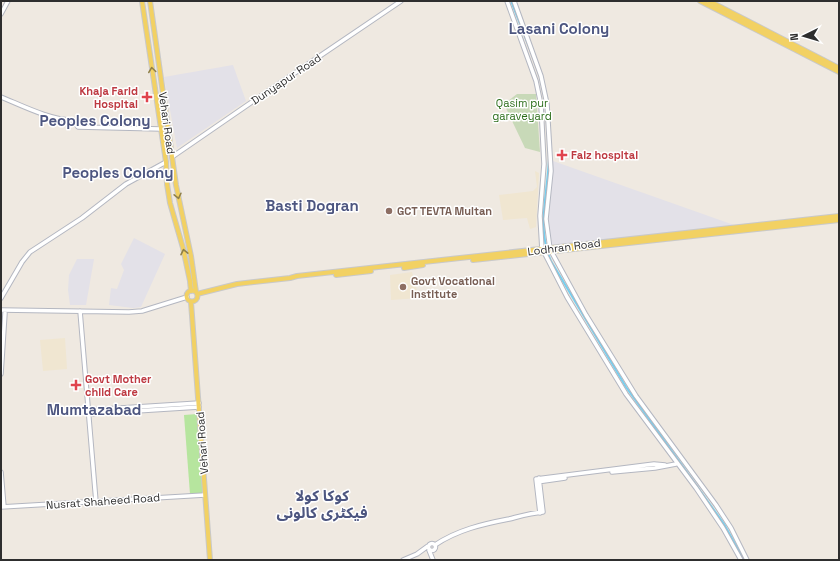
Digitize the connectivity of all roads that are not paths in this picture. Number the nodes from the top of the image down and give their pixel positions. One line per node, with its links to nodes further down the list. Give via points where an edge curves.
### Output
1 (8, 1): 9 (street)
2 (142, 1): 13 (main road, Vehari Road, one-way to 2)
3 (150, 1): 14 (main road, Vehari Road)
4 (401, 1): 14 (street, Dunyapur Road)
5 (507, 1): 19 (street, via 536,81 541,105 544,164 540,216)
6 (514, 1): 18 (street, via 542,76 548,104 551,171 547,226)
7 (700, 1): 11 (main road)
8 (709, 1): 10 (main road)
9 (1, 14)
10 (839, 68)
11 (839, 72)
12 (1, 97): 13 (street, via 40,113 63,120 73,120 78,127)
13 (161, 129): 15 (main road, Vehari Road)
14 (172, 158): 21 (main road, Vehari Road, one-way to 21)
15 (166, 162): 20 (main road, Vehari Road, one-way to 15, via 183,248 170,203); 23 (street, via 126,184 82,218 30,252)
16 (839, 216): 18 (main road, Lodhran Road)
17 (839, 220): 18 (main road, Lodhran Road)
18 (550, 250): 19 (main road, Lodhran Road); 43 (street, via 636,396 725,518)
19 (544, 251): 21 (main road, Lodhran Road, via 309,274 237,284); 31 (street, via 567,297 626,394)
20 (191, 291): 21 (main road); 22 (main road, via 187,293)
21 (196, 293): 24 (main road, via 196,300)
22 (187, 297): 24 (main road); 26 (street, via 129,312)
23 (1, 298)
24 (191, 302): 29 (main road, Vehari Road)
25 (1, 310): 26 (street)
26 (80, 311): 30 (street)
27 (5, 313): 28 (street)
28 (1, 374)
29 (199, 405): 30 (street); 33 (main road, Vehari Road)
30 (89, 412): 34 (street)
31 (676, 464): 36 (street, via 538,480 541,511 474,527 451,535); 42 (street, via 696,488)
32 (1, 472): 35 (street)
33 (205, 495): 34 (street, Nusrat Shaheed Road); 38 (main road, Vehari Road)
34 (96, 502): 35 (street, Nusrat Shaheed Road)
35 (3, 507)
36 (434, 545): 37 (street, via 435,549); 37 (street, via 430,544)
37 (430, 549): 39 (street); 40 (street); 41 (street)
38 (210, 560)
39 (403, 560)
40 (408, 560)
41 (434, 560)
42 (741, 560)
43 (747, 560)

